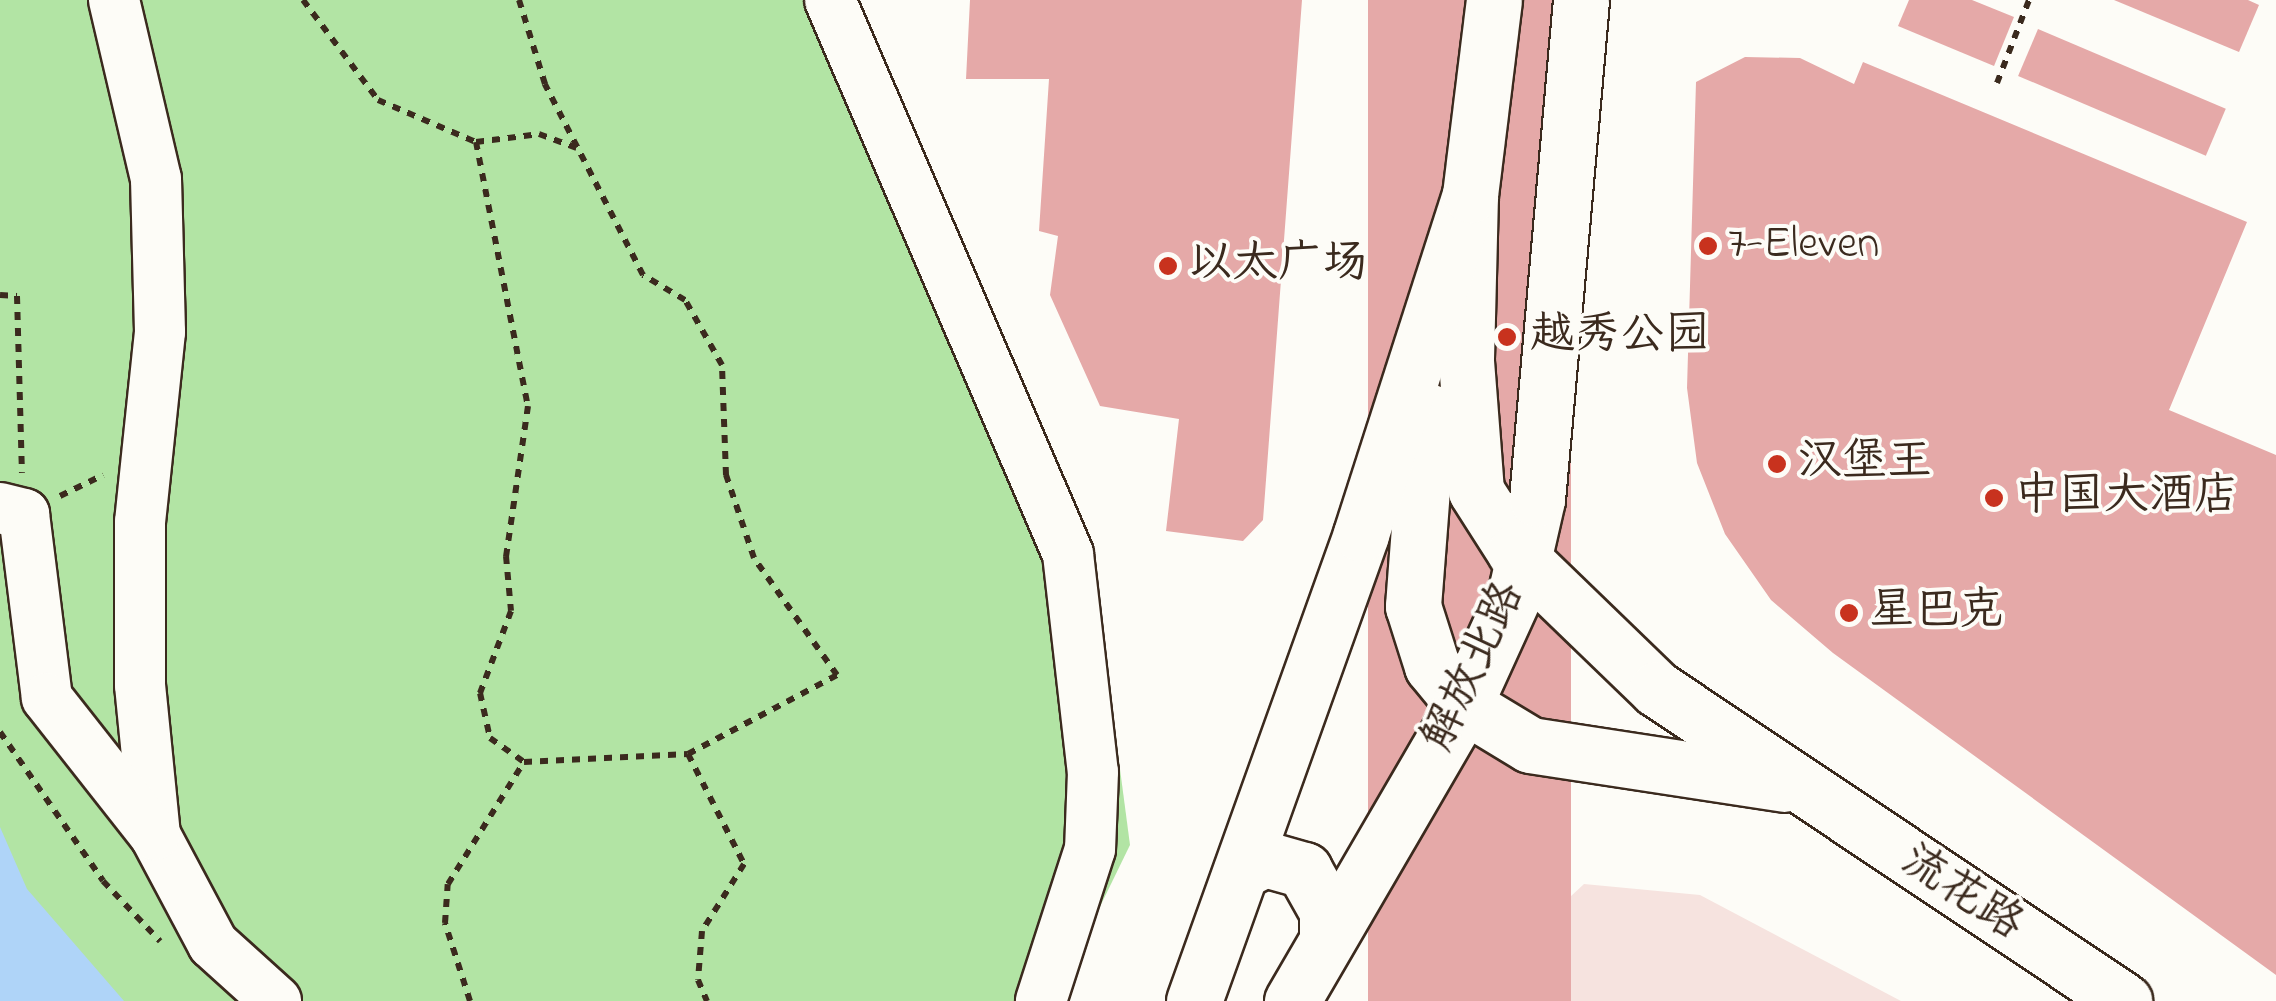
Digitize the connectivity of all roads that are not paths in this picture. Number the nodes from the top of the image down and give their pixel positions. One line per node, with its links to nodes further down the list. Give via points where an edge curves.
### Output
1 (114, 0): 14 (street, via 156,180 160,332 144,454 140,685)
2 (830, 0): 18 (street, via 1068,554 1093,772 1090,848)
3 (1494, 0): 5 (main road)
4 (1581, 0): 7 (main road, 解放北路)
5 (1470, 195): 6 (main road, via 1466,361); 10 (main road, via 1429,408 1410,579 1432,666); 15 (main road)
6 (1476, 492): 7 (main road, via 1515,506); 9 (main road, 流花路)
7 (1537, 500): 9 (main road, 解放北路)
8 (12, 511): 14 (street, via 47,698)
9 (1524, 562): 10 (main road, 解放北路); 12 (main road, 流花路, via 1657,689)
10 (1464, 705): 11 (main road); 13 (main road, 解放北路)
11 (1530, 746): 12 (main road); 13 (main road)
12 (1797, 786): 21 (main road, 流花路)
13 (1416, 790): 16 (main road, 解放北路)
14 (154, 835): 17 (street, via 212,944)
15 (1241, 871): 16 (main road, via 1265,859 1304,870 1327,911); 19 (main road)
16 (1327, 940): 20 (main road, 解放北路)
17 (276, 1001)
18 (1041, 1001)
19 (1194, 1001)
20 (1292, 1001)
21 (2124, 1001)

